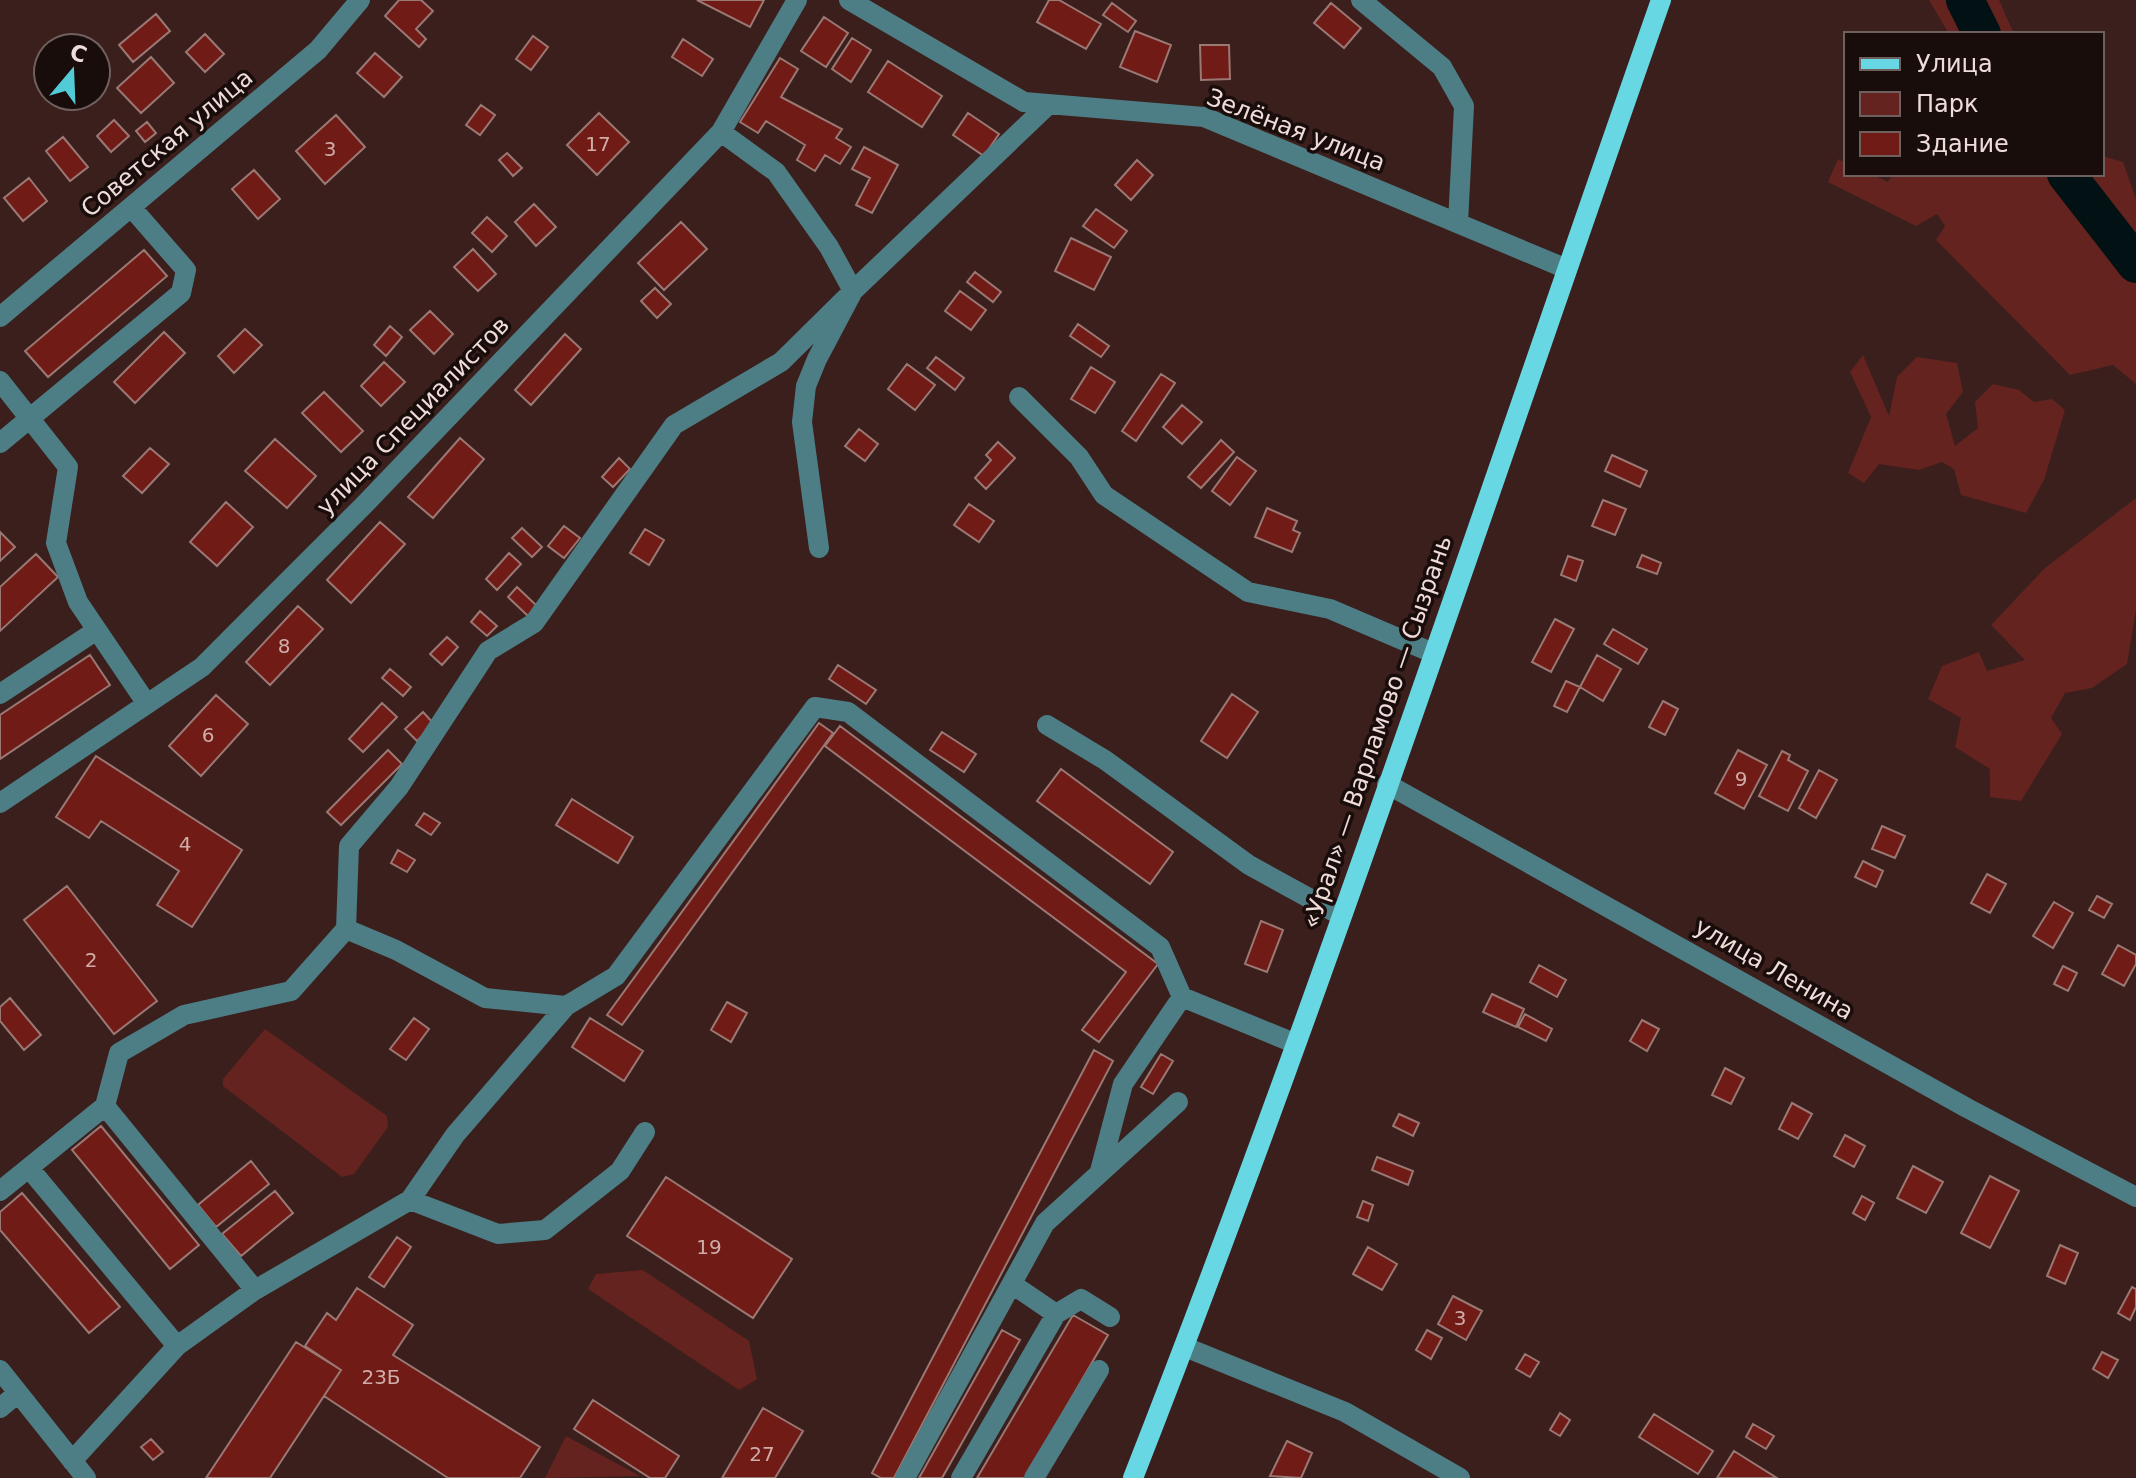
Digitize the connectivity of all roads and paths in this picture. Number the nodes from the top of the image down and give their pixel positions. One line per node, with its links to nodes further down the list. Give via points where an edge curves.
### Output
1 (360, 0): 8 (street, Советская улица, via 318,50)
2 (797, 0): 7 (street, улица Специалистов)
3 (849, 0): 6 (street, Зелёная улица, via 1024,102)
4 (1361, 0): 9 (street, via 1442,67 1464,106)
5 (1661, 0): 10 (main road, «Урал» — Варламово — Сызрань)
6 (1049, 104): 9 (street, Зелёная улица, via 1204,117); 11 (street)
7 (721, 132): 11 (street, via 776,172); 21 (street, улица Специалистов, via 202,667)
8 (131, 207): 12 (street, Советская улица); 15 (street, via 186,270 181,293)
9 (1458, 223): 10 (street, Зелёная улица)
10 (1567, 269): 19 (main road, «Урал» — Варламово — Сызрань)
11 (853, 291): 17 (street, via 806,386 802,422); 26 (street, via 781,362 674,425 534,623 488,651 399,787 349,846)
12 (0, 317)
13 (0, 381): 15 (street)
14 (1019, 397): 19 (street, via 1079,457 1104,495 1248,592 1330,609)
15 (31, 417): 16 (street); 18 (street, via 68,467 56,543 78,602)
16 (0, 443)
17 (819, 548)
18 (97, 630): 20 (street); 21 (street)
19 (1433, 653): 23 (main road, «Урал» — Варламово — Сызрань)
20 (0, 694)
21 (147, 704): 24 (street, улица Специалистов)
22 (1047, 725): 25 (street, via 1105,760 1249,865)
23 (1387, 784): 25 (main road, «Урал» — Варламово — Сызрань); 36 (street, улица Ленина)
24 (0, 803)
25 (1340, 915): 29 (main road, «Урал» — Варламово — Сызрань)
26 (346, 929): 28 (street, via 485,998); 31 (street, via 291,991 184,1015 119,1053)
27 (1182, 997): 28 (street, via 1160,947 848,712 815,707 616,976); 29 (street); 34 (street, via 1123,1084)
28 (566, 1006): 37 (street, via 455,1135)
29 (1294, 1043): 43 (main road, «Урал» — Варламово — Сызрань)
30 (1178, 1102): 34 (street)
31 (105, 1106): 33 (street); 39 (street)
32 (645, 1132): 37 (street, via 620,1171 545,1230 498,1234)
33 (29, 1168): 35 (street); 42 (street)
34 (1100, 1171): 38 (street, via 1045,1223)
35 (0, 1191)
36 (2136, 1197)
37 (410, 1200): 39 (street)
38 (1012, 1284): 40 (street); 51 (street)
39 (255, 1290): 42 (street)
40 (1056, 1314): 41 (street, via 1081,1299); 52 (street)
41 (1110, 1317)
42 (177, 1346): 48 (street)
43 (1185, 1347): 53 (main road, «Урал» — Варламово — Сызрань); 54 (street, via 1345,1412)
44 (0, 1370): 46 (street)
45 (1099, 1370): 49 (street)
46 (18, 1393): 47 (street); 48 (street)
47 (0, 1408)
48 (72, 1461): 50 (street)
49 (1042, 1476)
50 (86, 1478)
51 (905, 1478)
52 (961, 1478)
53 (1133, 1478)
54 (1460, 1478)

